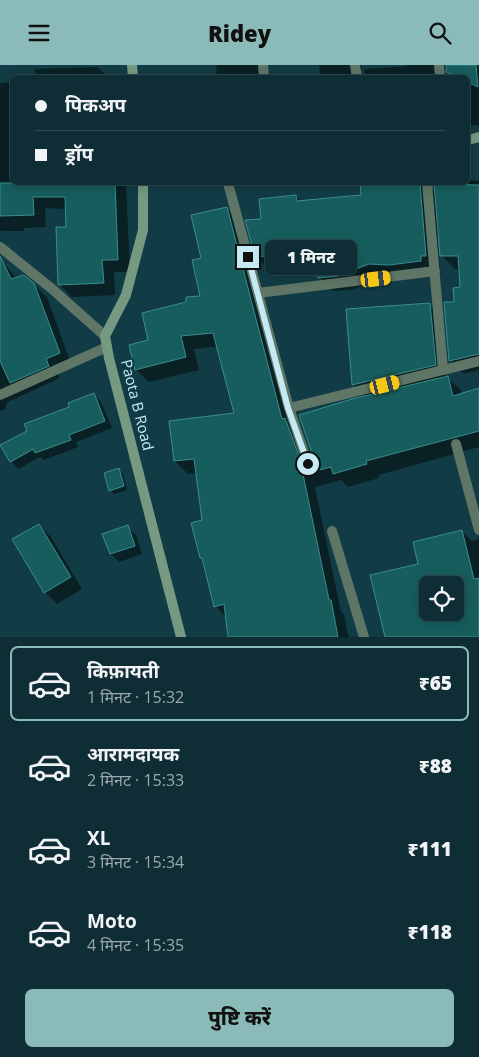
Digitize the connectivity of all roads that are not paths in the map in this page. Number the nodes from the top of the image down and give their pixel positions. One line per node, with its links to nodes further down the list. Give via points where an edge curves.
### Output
1 (143, 185): 7 (street, via 143,230 126,295)
2 (229, 185): 6 (street)
3 (427, 185): 5 (street)
4 (0, 247): 7 (street)
5 (435, 271): 6 (street); 10 (street)
6 (258, 293): 12 (street)
7 (105, 336): 8 (street, Paota B Road)
8 (107, 347): 11 (street); 17 (street, Paota B Road)
9 (479, 361): 10 (street)
10 (443, 370): 12 (street)
11 (0, 395)
12 (288, 408): 14 (street)
13 (456, 445): 15 (street)
14 (308, 464)
15 (478, 526)
16 (332, 531): 18 (street)
17 (181, 637)
18 (364, 637)

